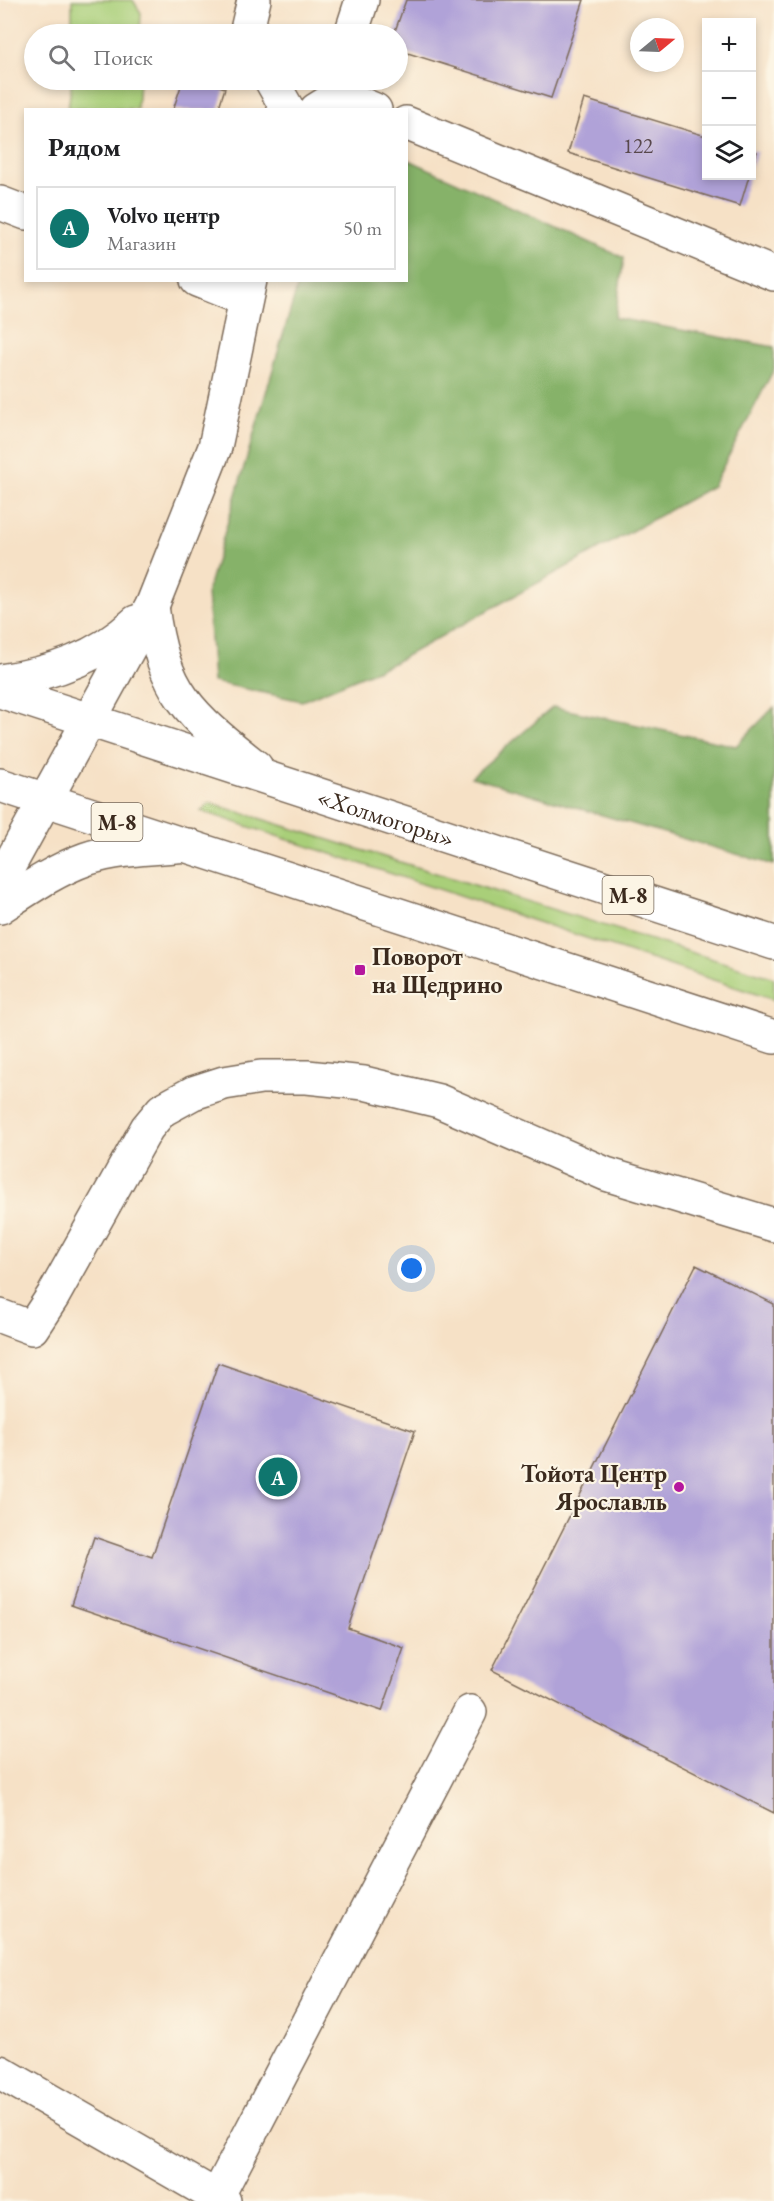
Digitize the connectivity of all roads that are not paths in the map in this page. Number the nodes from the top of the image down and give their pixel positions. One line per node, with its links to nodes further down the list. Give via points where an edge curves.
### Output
1 (254, 0): 3 (main road)
2 (362, 0): 4 (main road)
3 (248, 24)
4 (354, 24)
5 (277, 90): 7 (main road)
6 (316, 90): 8 (main road)
7 (287, 108)
8 (304, 108)
9 (319, 108): 10 (main road, via 340,95)
10 (370, 108)
11 (408, 124): 14 (main road)
12 (0, 203): 13 (main road)
13 (24, 212)
14 (774, 274)
15 (207, 282): 16 (main road)
16 (247, 290): 17 (main road, via 216,447)
17 (152, 606): 18 (main road, via 126,631 89,656 69,665); 20 (main road); 21 (main road, via 163,665 180,698 209,728)
18 (0, 681)
19 (0, 691): 20 (main road, «Холмогоры» / М-8)
20 (90, 720): 21 (main road, «Холмогоры» / М-8); 23 (main road)
21 (271, 779): 27 (main road, «Холмогоры» / М-8)
22 (0, 784): 23 (main road, М-8)
23 (45, 799): 24 (main road, М-8); 25 (main road)
24 (188, 845): 26 (main road, via 87,858 52,873); 28 (main road, М-8)
25 (0, 882)
26 (0, 907)
27 (774, 943)
28 (774, 1037)
29 (774, 1226): 30 (main road, via 606,1174 439,1101 364,1083 261,1077 193,1093 162,1110 147,1128 32,1328)
30 (0, 1316)
31 (470, 1712): 33 (main road)
32 (0, 2072): 33 (main road)
33 (220, 2199)

